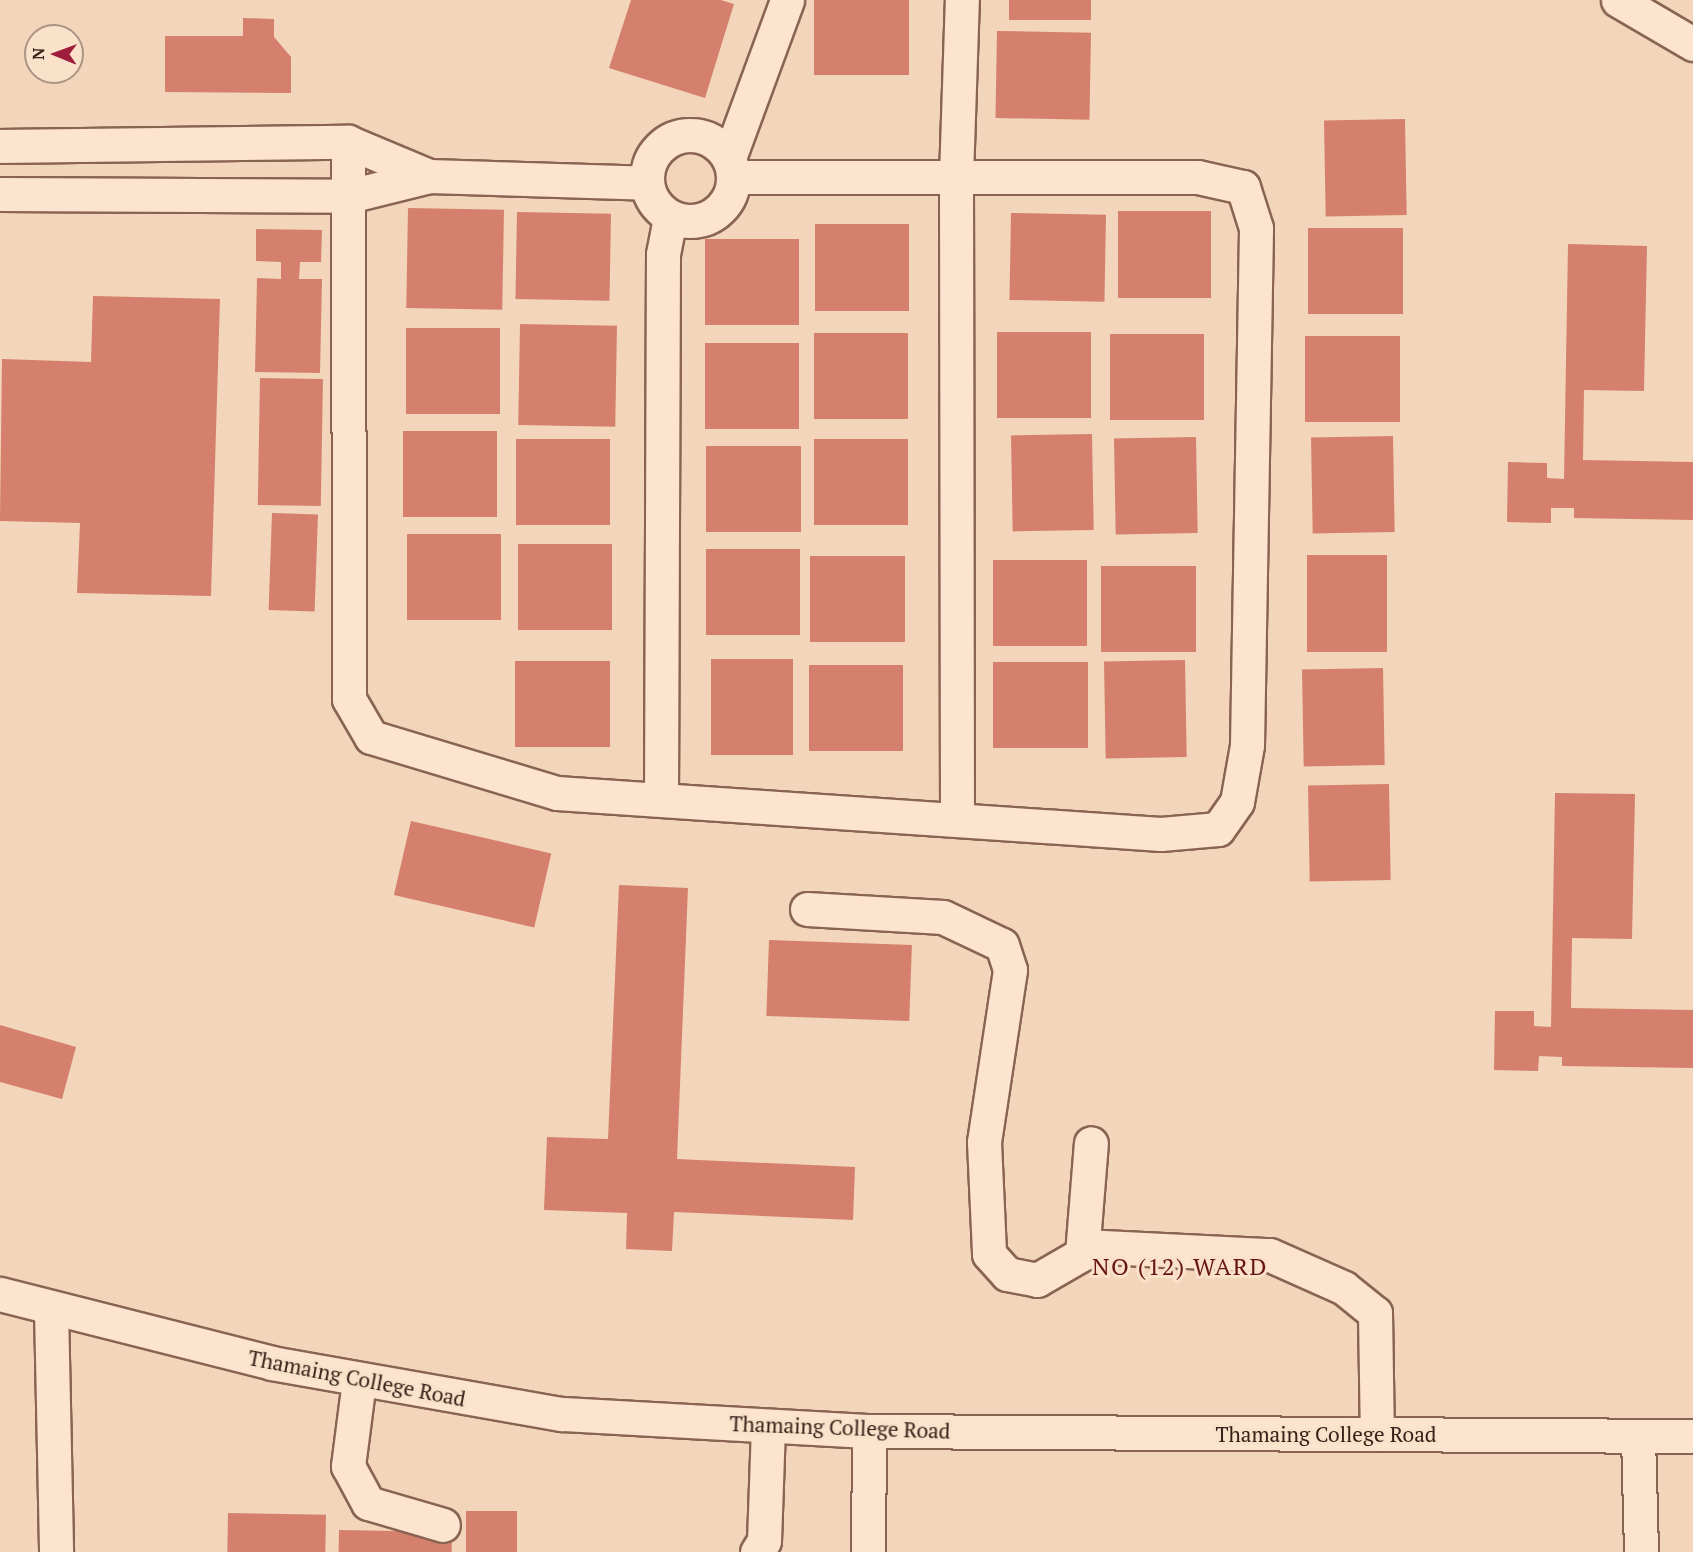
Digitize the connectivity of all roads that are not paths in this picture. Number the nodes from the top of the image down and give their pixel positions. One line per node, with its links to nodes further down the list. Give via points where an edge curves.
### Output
1 (787, 0): 8 (street)
2 (962, 0): 10 (street)
3 (1618, 0): 4 (street)
4 (1693, 44)
5 (348, 142): 7 (street); 9 (street); 14 (street)
6 (0, 147): 7 (street)
7 (87, 148): 13 (street)
8 (731, 168): 10 (street); 11 (street, via 707,138 677,136 654,154 647,168); 15 (street, via 724,205 713,215 692,221)
9 (429, 176): 11 (street); 14 (street)
10 (956, 177): 17 (street); 17 (street, via 1197,177 1244,187 1256,228 1247,745 1237,802 1218,829 1161,834)
11 (646, 183): 15 (street, via 658,209)
12 (0, 194): 13 (street)
13 (88, 195): 14 (street)
14 (349, 196): 16 (street, via 349,699 370,737 557,793)
15 (670, 217): 16 (street, via 663,254)
16 (661, 799): 17 (street)
17 (957, 820)
18 (807, 909): 20 (street, via 943,917 1002,945 1010,970 984,1142 988,1254 1007,1274 1037,1280 1082,1254)
19 (1091, 1143): 20 (street)
20 (1083, 1246): 26 (street, via 1270,1255 1344,1288 1375,1313)
21 (0, 1294): 22 (street, Thamaing College Road)
22 (51, 1309): 23 (street, Thamaing College Road); 30 (street)
23 (359, 1381): 24 (street, Thamaing College Road, via 562,1414); 29 (street, via 348,1466 368,1503)
24 (768, 1426): 25 (street, Thamaing College Road); 31 (street, via 764,1541)
25 (869, 1431): 26 (street, Thamaing College Road); 32 (street)
26 (1377, 1434): 27 (street, Thamaing College Road)
27 (1638, 1436): 28 (street, Thamaing College Road); 33 (street)
28 (1693, 1436)
29 (443, 1525)
30 (56, 1552)
31 (757, 1552)
32 (868, 1552)
33 (1641, 1552)

